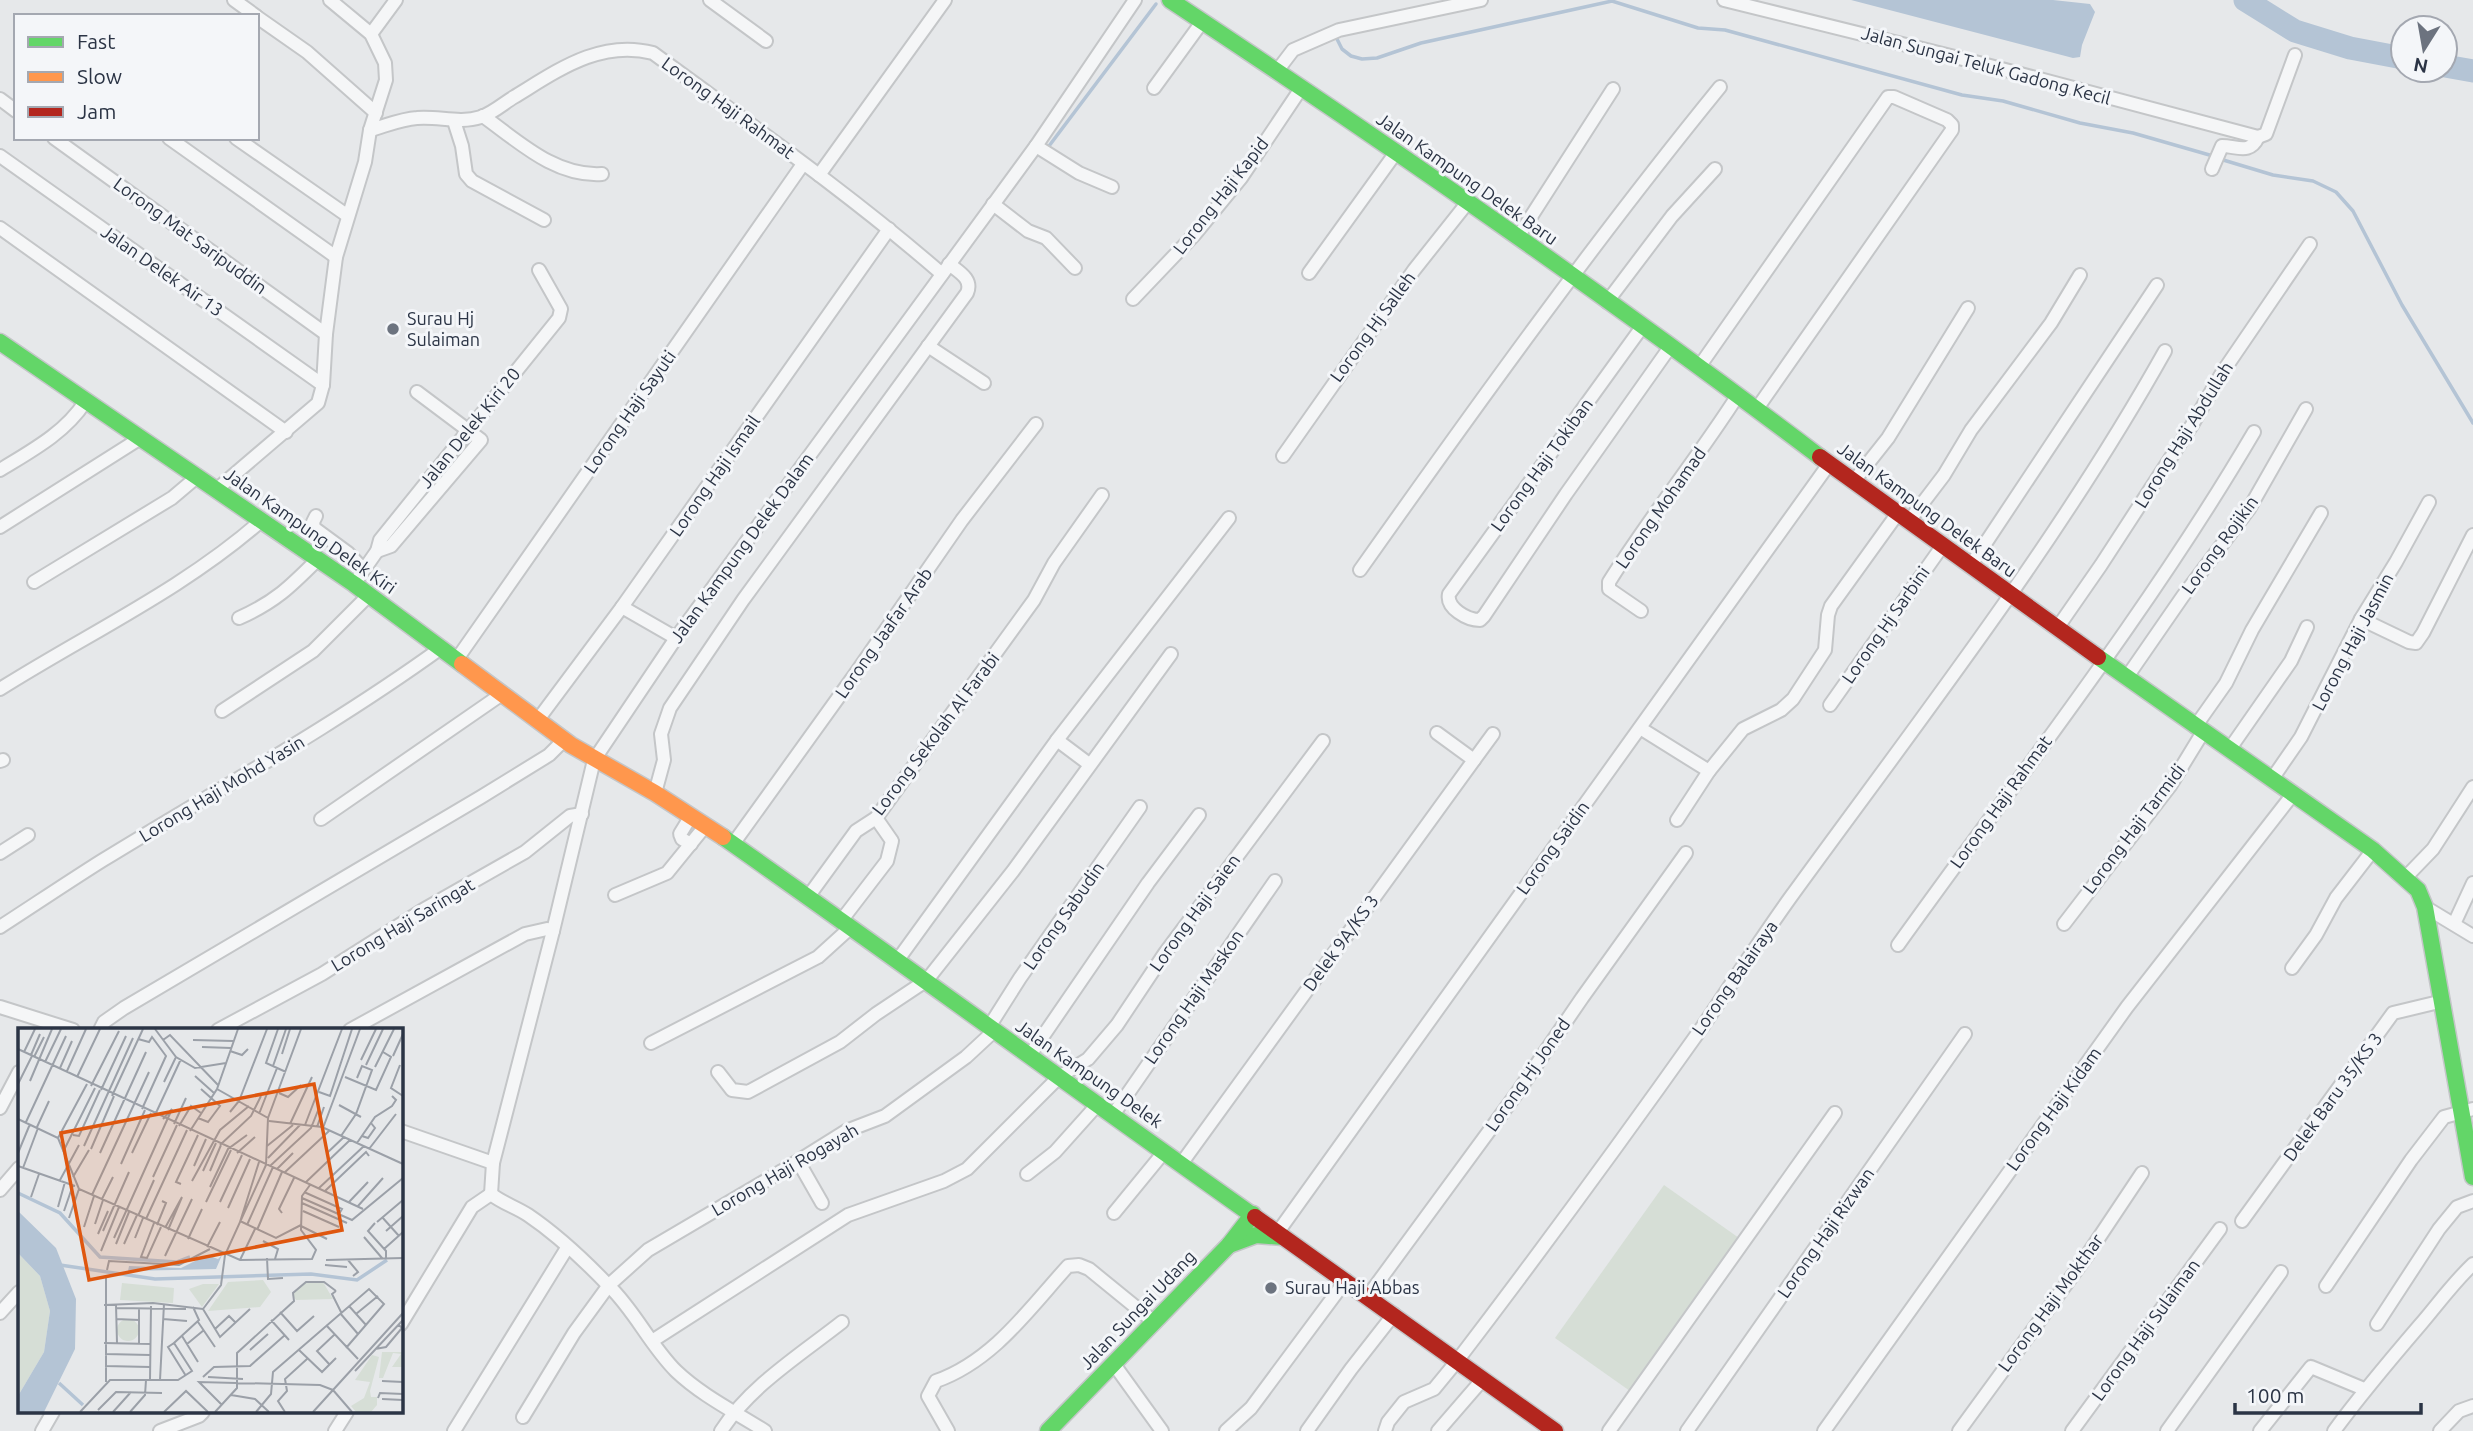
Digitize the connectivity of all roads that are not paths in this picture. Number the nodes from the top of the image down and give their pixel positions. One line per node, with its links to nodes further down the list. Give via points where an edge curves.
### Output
1 (234, 0): 10 (street)
2 (330, 0): 13 (street)
3 (396, 0): 13 (street)
4 (710, 0): 14 (street)
5 (945, 0): 36 (street)
6 (1135, 0): 29 (street, Jalan Kampung Delek Dalam)
7 (1170, 0): 12 (street, Jalan Kampung Delek Baru)
8 (1481, 0): 16 (street, via 1339,30 1293,50)
9 (1724, 0): 25 (street, Jalan Sungai Teluk Gadong Kecil)
10 (254, 14)
11 (259, 17): 21 (street, via 307,52)
12 (1202, 22): 16 (street, Jalan Kampung Delek Baru); 19 (street)
13 (371, 34): 21 (street, via 385,63 386,80)
14 (766, 41)
15 (2295, 55): 25 (street, via 2266,134)
16 (1277, 71): 17 (street, Jalan Kampung Delek Baru)
17 (1303, 87): 30 (street, Jalan Kampung Delek Baru); 54 (street, Lorong Haji Kapid, via 1241,178)
18 (1720, 87): 52 (street)
19 (1154, 88)
20 (1614, 89): 44 (street)
21 (376, 113): 24 (street)
22 (483, 116): 23 (street, Lorong Haji Rahmat); 32 (street, Lorong Haji Rahmat, via 571,63 596,53 642,50 653,53); 35 (street, via 554,166)
23 (454, 121): 24 (street, Lorong Haji Rahmat, via 419,118); 41 (street, via 466,174 472,181)
24 (370, 130): 40 (street)
25 (2253, 137): 34 (street, via 2252,147 2247,149 2222,146)
26 (57, 140): 58 (street, Lorong Mat Saripuddin)
27 (172, 140): 46 (street)
28 (239, 140): 40 (street)
29 (1041, 150): 37 (street); 39 (street, Jalan Kampung Delek Dalam)
30 (1397, 152): 38 (street, Jalan Kampung Delek Baru); 50 (street)
31 (0, 157): 65 (street, Jalan Delek Air 13)
32 (803, 164): 36 (street, Lorong Haji Rahmat); 110 (street, Lorong Haji Sayuti)
33 (1715, 169): 55 (street, via 1672,216)
34 (2213, 169)
35 (602, 174)
36 (819, 174): 43 (street, Lorong Haji Rahmat)
37 (1112, 187)
38 (1468, 202): 44 (street, Jalan Kampung Delek Baru); 76 (street, Lorong Hj Salleh, via 1414,270)
39 (993, 204): 47 (street, via 1028,231 1046,238); 48 (street, Jalan Kampung Delek Dalam)
40 (348, 216): 46 (street)
41 (544, 220)
42 (0, 228): 73 (street)
43 (890, 229): 48 (street, Lorong Haji Rahmat); 101 (street, Lorong Haji Ismail)
44 (1518, 237): 52 (street, Jalan Kampung Delek Baru)
45 (2310, 244): 105 (street, Lorong Haji Abdullah)
46 (336, 257): 58 (street)
47 (1074, 268)
48 (951, 270): 60 (street, via 970,286); 107 (street, Jalan Kampung Delek Dalam)
49 (539, 271): 72 (street, Jalan Delek Kiri 20, via 561,309 559,318)
50 (1309, 273)
51 (2080, 275): 86 (street, via 2051,323 1970,430 1944,475)
52 (1573, 278): 55 (street, Jalan Kampung Delek Baru); 96 (street)
53 (2157, 285): 94 (street)
54 (1133, 299)
55 (1607, 302): 57 (street, Jalan Kampung Delek Baru)
56 (1968, 308): 80 (street, via 1888,438)
57 (1642, 327): 61 (street, Jalan Kampung Delek Baru); 61 (street, Lorong Haji Tokiban, via 1449,594 1450,605 1473,620 1484,616)
58 (326, 334): 65 (street)
59 (2, 345): 70 (street, Jalan Kampung Delek Kiri)
60 (928, 346): 64 (street); 132 (street, via 670,708 661,734 664,760)
61 (1670, 347): 63 (street, Jalan Kampung Delek Baru)
62 (2165, 351): 99 (street, Lorong Balairaya, via 2137,402)
63 (1699, 367): 67 (street, Jalan Kampung Delek Baru); 69 (street, via 1888,97 1947,120 1952,130)
64 (984, 383)
65 (323, 385): 73 (street, via 318,403)
66 (417, 391): 72 (street)
67 (1738, 395): 69 (street, Jalan Kampung Delek Baru); 102 (street, Lorong Mohamad, via 1609,582 1609,589)
68 (2306, 409): 112 (street, Lorong Rojikin, via 2249,509)
69 (1756, 410): 77 (street, Jalan Kampung Delek Baru)
70 (77, 413): 75 (street, Jalan Kampung Delek Kiri); 78 (street, via 37,448)
71 (1036, 424): 144 (street, Lorong Jaafar Arab, via 962,520)
72 (468, 431): 92 (street, Jalan Delek Kiri 20, via 380,540); 92 (street, Jalan Delek Kiri 20, via 481,440 391,546)
73 (286, 432): 81 (street)
74 (2254, 432): 111 (street, Lorong Haji Rahmat)
75 (139, 439): 79 (street, Jalan Kampung Delek Kiri); 89 (street)
76 (1283, 456)
77 (1829, 464): 80 (street, Jalan Kampung Delek Baru); 118 (street, Lorong Saidin)
78 (0, 470)
79 (198, 476): 81 (street, Jalan Kampung Delek Kiri); 97 (street, via 173,498)
80 (1854, 481): 86 (street, Jalan Kampung Delek Baru)
81 (216, 490): 88 (street, Jalan Kampung Delek Kiri)
82 (1102, 495): 138 (street, Lorong Sekolah Al Farabi, via 1034,600)
83 (2429, 502): 104 (street, Lorong Haji Jasmin)
84 (2321, 513): 119 (street, Lorong Haji Tarmidi)
85 (316, 516): 95 (street, via 314,528)
86 (1904, 517): 91 (street, Jalan Kampung Delek Baru); 129 (street, via 1831,606 1825,650 1793,699 1743,729)
87 (1229, 518): 123 (street)
88 (261, 520): 93 (street, Jalan Kampung Delek Kiri); 113 (street, via 183,578)
89 (0, 527)
90 (2473, 535): 104 (street, via 2416,643)
91 (1943, 545): 94 (street, Jalan Kampung Delek Baru); 115 (street, Lorong Hj Sarbini)
92 (377, 551): 95 (street, Jalan Delek Kiri 20)
93 (317, 560): 98 (street, Jalan Kampung Delek Kiri); 103 (street, via 268,604)
94 (1971, 565): 99 (street, Jalan Kampung Delek Baru)
95 (363, 569): 98 (street, Jalan Delek Kiri 20)
96 (1360, 570)
97 (34, 582)
98 (354, 584): 100 (street, Jalan Kampung Delek Kiri)
99 (2010, 593): 105 (street, Jalan Kampung Delek Baru); 216 (street, Lorong Balairaya, via 1702,1027)
100 (369, 595): 108 (street, Jalan Kampung Delek Kiri); 116 (street, via 313,651)
101 (622, 607): 107 (street); 117 (street, Lorong Haji Ismail)
102 (1640, 611)
103 (239, 618)
104 (2361, 619): 130 (street, Lorong Haji Jasmin, via 2301,737)
105 (2058, 626): 111 (street, Jalan Kampung Delek Baru)
106 (2307, 627): 125 (street, via 2291,661)
107 (676, 638): 126 (street, Jalan Kampung Delek Dalam)
108 (441, 648): 110 (street, Jalan Kampung Delek Kiri); 157 (street, Lorong Haji Mohd Yasin, via 305,740)
109 (1171, 654): 128 (street)
110 (457, 659): 114 (street, Jalan Kampung Delek Kiri)
111 (2104, 660): 112 (street, Jalan Kampung Delek Baru); 160 (street, Lorong Haji Rahmat)
112 (2127, 677): 119 (street, Jalan Kampung Delek Baru)
113 (0, 689)
114 (502, 694): 117 (street, Jalan Kampung Delek Kiri); 139 (street)
115 (1829, 705)
116 (222, 711)
117 (537, 721): 122 (street, Jalan Kampung Delek Kiri)
118 (1640, 727): 129 (street); 199 (street, Lorong Saidin)
119 (2199, 729): 125 (street, Jalan Kampung Delek Baru); 155 (street, Lorong Haji Tarmidi, via 2170,786)
120 (1437, 733): 127 (street)
121 (1493, 734): 127 (street, Delek 9A/KS 3)
122 (564, 740): 126 (street, Jalan Kampung Delek Kiri); 167 (street, via 549,755 481,797 124,1008)
123 (1057, 740): 128 (street); 161 (street)
124 (1323, 741): 176 (street, Lorong Haji Saien, via 1116,1025 1088,1059)
125 (2230, 750): 130 (street, Jalan Kampung Delek Baru)
126 (594, 760): 132 (street, Jalan Kampung Delek); 135 (street, Jalan Kampung Delek Dalam)
127 (1474, 760): 186 (street, Delek 9A/KS 3)
128 (1089, 764): 163 (street, via 1013,872)
129 (1710, 771): 140 (street)
130 (2272, 779): 133 (street, Jalan Kampung Delek Baru)
131 (2473, 787): 148 (street, via 2433,849)
132 (655, 793): 137 (street, Jalan Kampung Delek)
133 (2293, 794): 145 (street, Jalan Kampung Delek Baru); 242 (street, Lorong Haji Kidam, via 2119,1017)
134 (1140, 807): 170 (street, Lorong Sabudin, via 1020,978)
135 (582, 814): 158 (street, Jalan Kampung Delek Dalam); 168 (street, Lorong Haji Saringat, via 570,816 525,852 322,974)
136 (1199, 815): 173 (street)
137 (691, 816): 141 (street, Jalan Kampung Delek); 143 (street, via 680,834)
138 (876, 817): 152 (street, Lorong Sekolah Al Farabi, via 856,831); 154 (street, via 892,841 887,861)
139 (321, 819)
140 (1677, 820)
141 (706, 825): 143 (street); 144 (street, Jalan Kampung Delek)
142 (28, 835): 146 (street)
143 (691, 844): 151 (street, via 667,873)
144 (733, 844): 152 (street, Jalan Kampung Delek)
145 (2373, 850): 148 (street, Jalan Kampung Delek Baru); 162 (street)
146 (0, 853)
147 (1686, 853): 208 (street, Lorong Hj Joned)
148 (2406, 877): 153 (street, Jalan Kampung Delek Baru)
149 (1275, 881): 181 (street, Lorong Haji Maskon)
150 (2473, 883): 156 (street)
151 (615, 895)
152 (808, 898): 154 (street, Jalan Kampung Delek)
153 (2425, 907): 156 (street); 164 (street, Jalan Kampung Delek Baru)
154 (846, 924): 161 (street, Jalan Kampung Delek); 172 (street, via 818,957)
155 (2064, 924)
156 (2454, 924): 159 (street)
157 (0, 927)
158 (553, 931): 169 (street, via 525,934); 185 (street, Jalan Kampung Delek Dalam)
159 (2473, 936)
160 (1898, 945)
161 (897, 961): 163 (street, Jalan Kampung Delek)
162 (2292, 968)
163 (927, 980): 170 (street, Jalan Kampung Delek); 174 (street, via 840,1042 748,1092 732,1090)
164 (2443, 1001): 179 (street, Jalan Kampung Delek Baru); 197 (street, Delek Baru 35/KS 3, via 2393,1013)
165 (0, 1007): 166 (street)
166 (44, 1026)
167 (101, 1028)
168 (222, 1028)
169 (354, 1028)
170 (992, 1029): 173 (street, Jalan Kampung Delek); 184 (street, Lorong Haji Rogayah, via 966,1057 885,1116 846,1131)
171 (1965, 1034): 241 (street, Lorong Haji Rizwan)
172 (651, 1043)
173 (1030, 1055): 176 (street, Jalan Kampung Delek)
174 (718, 1072)
175 (18, 1075): 178 (street)
176 (1059, 1077): 177 (street, Jalan Kampung Delek); 215 (street, Lorong Haji Saien, via 967,1169 848,1215)
177 (1098, 1104): 181 (street, Jalan Kampung Delek); 189 (street, via 1055,1152)
178 (0, 1108)
179 (2467, 1111): 190 (street, Jalan Kampung Delek Baru); 206 (street, via 2444,1116)
180 (1836, 1113): 240 (street)
181 (1113, 1115): 183 (street, Jalan Kampung Delek)
182 (402, 1131): 185 (street)
183 (1164, 1152): 186 (street, Jalan Kampung Delek); 195 (street)
184 (798, 1161): 194 (street); 205 (street, Lorong Haji Rogayah, via 648,1250)
185 (493, 1163): 192 (street, Jalan Kampung Delek Dalam)
186 (1181, 1164): 196 (street, Jalan Kampung Delek)
187 (18, 1169): 191 (street)
188 (2142, 1173): 243 (street, Lorong Haji Mokthar)
189 (1027, 1174)
190 (2473, 1177)
191 (0, 1190)
192 (491, 1194): 201 (street, via 525,1213); 211 (street, via 472,1207)
193 (2473, 1201): 214 (street, via 2457,1207 2445,1222)
194 (822, 1203)
195 (1114, 1213)
196 (1253, 1214): 199 (street, Jalan Kampung Delek); 200 (street, Jalan Sungai Udang)
197 (2242, 1221)
198 (2220, 1229): 244 (street, Lorong Haji Sulaiman)
199 (1281, 1235): 200 (street, via 1256,1235); 204 (street, Jalan Kampung Delek)
200 (1229, 1245): 213 (street, Jalan Sungai Udang)
201 (568, 1248): 205 (street); 231 (street)
202 (2473, 1264): 219 (street)
203 (2281, 1272): 245 (street)
204 (1346, 1280): 208 (street, Jalan Kampung Delek); 236 (street, via 1251,1408)
205 (609, 1285): 215 (street); 225 (street, Lorong Haji Rogayah)
206 (2326, 1286)
207 (18, 1293): 209 (street)
208 (1368, 1296): 210 (street, Jalan Kampung Delek)
209 (0, 1313)
210 (1394, 1314): 216 (street, Jalan Kampung Delek); 237 (street)
211 (402, 1322)
212 (842, 1322): 221 (street)
213 (1154, 1322): 217 (street, Jalan Sungai Udang); 234 (street, via 1088,1269 1068,1266 995,1346 958,1373 936,1381 928,1396)
214 (2377, 1324)
215 (652, 1341): 221 (street, via 694,1387)
216 (1457, 1360): 218 (street, Jalan Kampung Delek); 238 (street, Lorong Balairaya, via 1434,1389 1404,1402)
217 (1114, 1363): 226 (street, Jalan Sungai Udang); 235 (street)
218 (1483, 1379): 227 (street, Jalan Kampung Delek); 239 (street)
219 (2364, 1389): 246 (street, via 2311,1367); 247 (street)
220 (2473, 1406): 248 (street, via 2459,1411)
221 (734, 1411): 232 (street); 233 (street)
222 (53, 1414): 228 (street)
223 (201, 1414): 229 (street)
224 (345, 1414): 230 (street)
225 (523, 1417)
226 (1057, 1428)
227 (1552, 1430)
228 (42, 1431)
229 (160, 1431)
230 (335, 1431)
231 (454, 1431)
232 (721, 1431)
233 (765, 1431)
234 (948, 1431)
235 (1162, 1431)
236 (1226, 1431)
237 (1307, 1431)
238 (1385, 1431)
239 (1438, 1431)
240 (1609, 1431)
241 (1687, 1431)
242 (1824, 1431)
243 (1959, 1431)
244 (2072, 1431)
245 (2167, 1431)
246 (2260, 1431)
247 (2334, 1431)
248 (2440, 1431)

